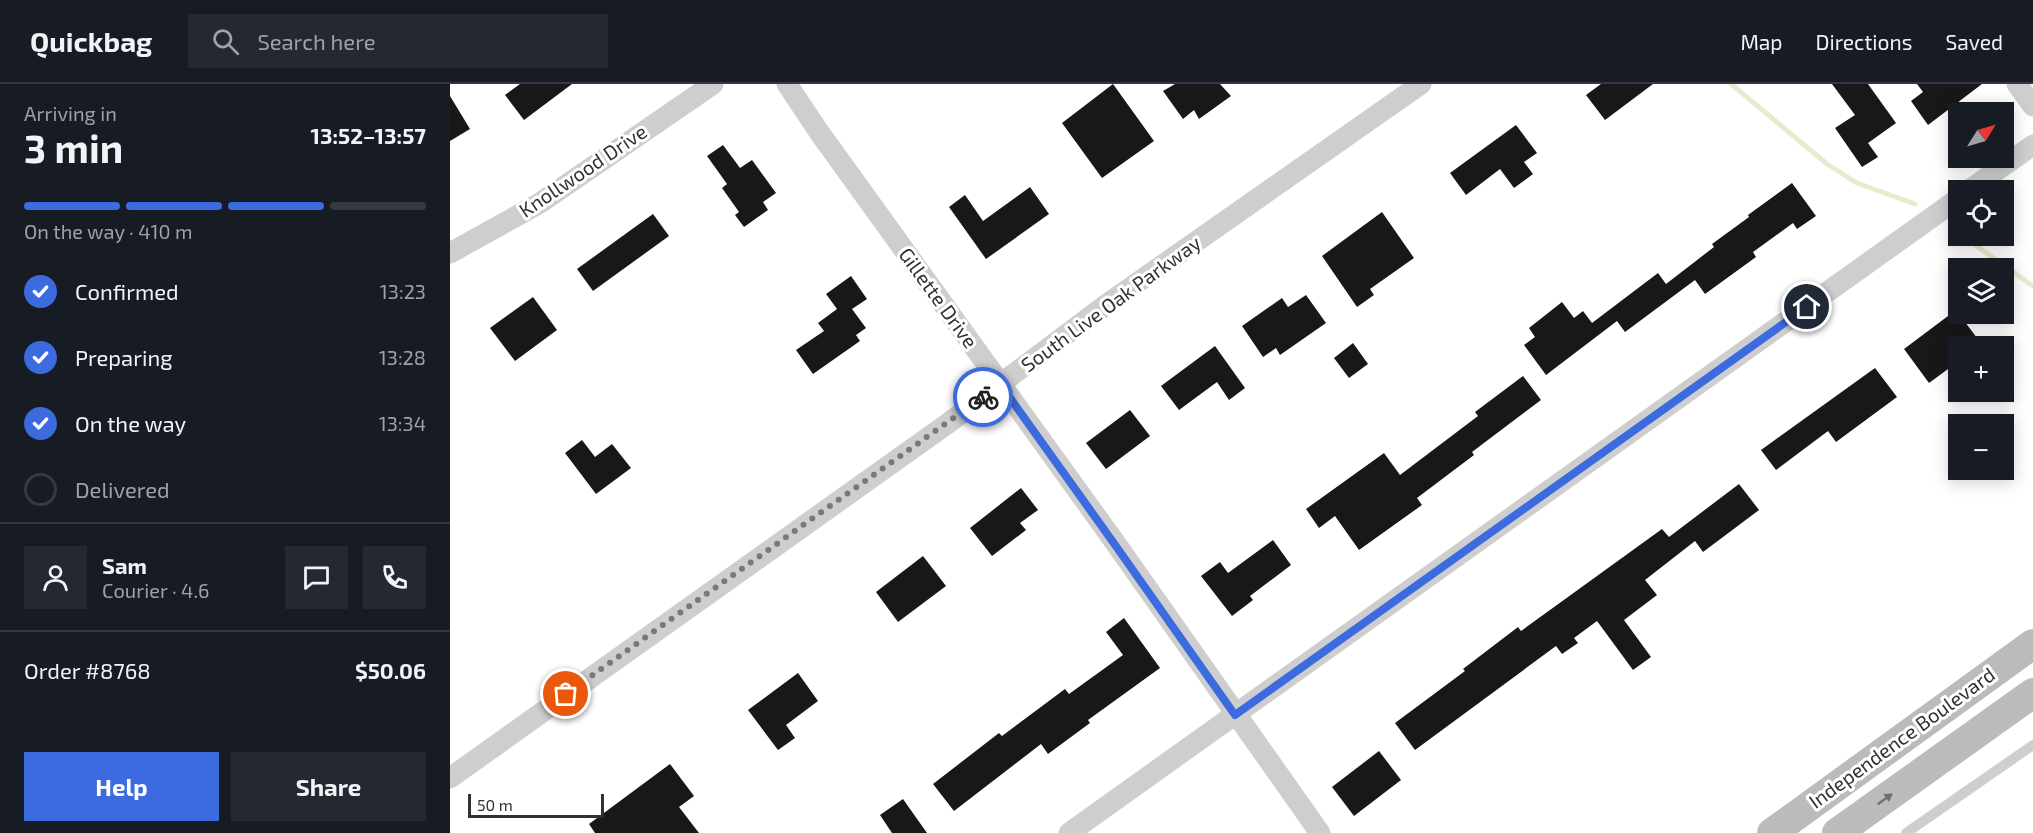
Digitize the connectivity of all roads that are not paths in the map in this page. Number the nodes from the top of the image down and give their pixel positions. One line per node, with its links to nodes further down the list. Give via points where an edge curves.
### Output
1 (713, 84): 9 (street, Knollwood Drive, via 540,203)
2 (787, 84): 10 (street, Gillette Drive)
3 (1421, 84): 10 (street, South Live Oak Parkway, via 1107,304)
4 (2017, 84): 5 (street)
5 (2033, 106)
6 (2033, 145): 7 (street)
7 (1983, 180)
8 (1948, 206): 13 (street)
9 (450, 253)
10 (1000, 384): 13 (street, Gillette Drive); 15 (street, South Live Oak Parkway)
11 (2033, 644): 18 (main road, Independence Boulevard)
12 (2033, 693): 19 (main road, Independence Boulevard, one-way to 12)
13 (1235, 715): 16 (street); 17 (street, Gillette Drive)
14 (2033, 744): 20 (lane)
15 (450, 778)
16 (1069, 833)
17 (1320, 833)
18 (1772, 833)
19 (1837, 833)
20 (1906, 833)

